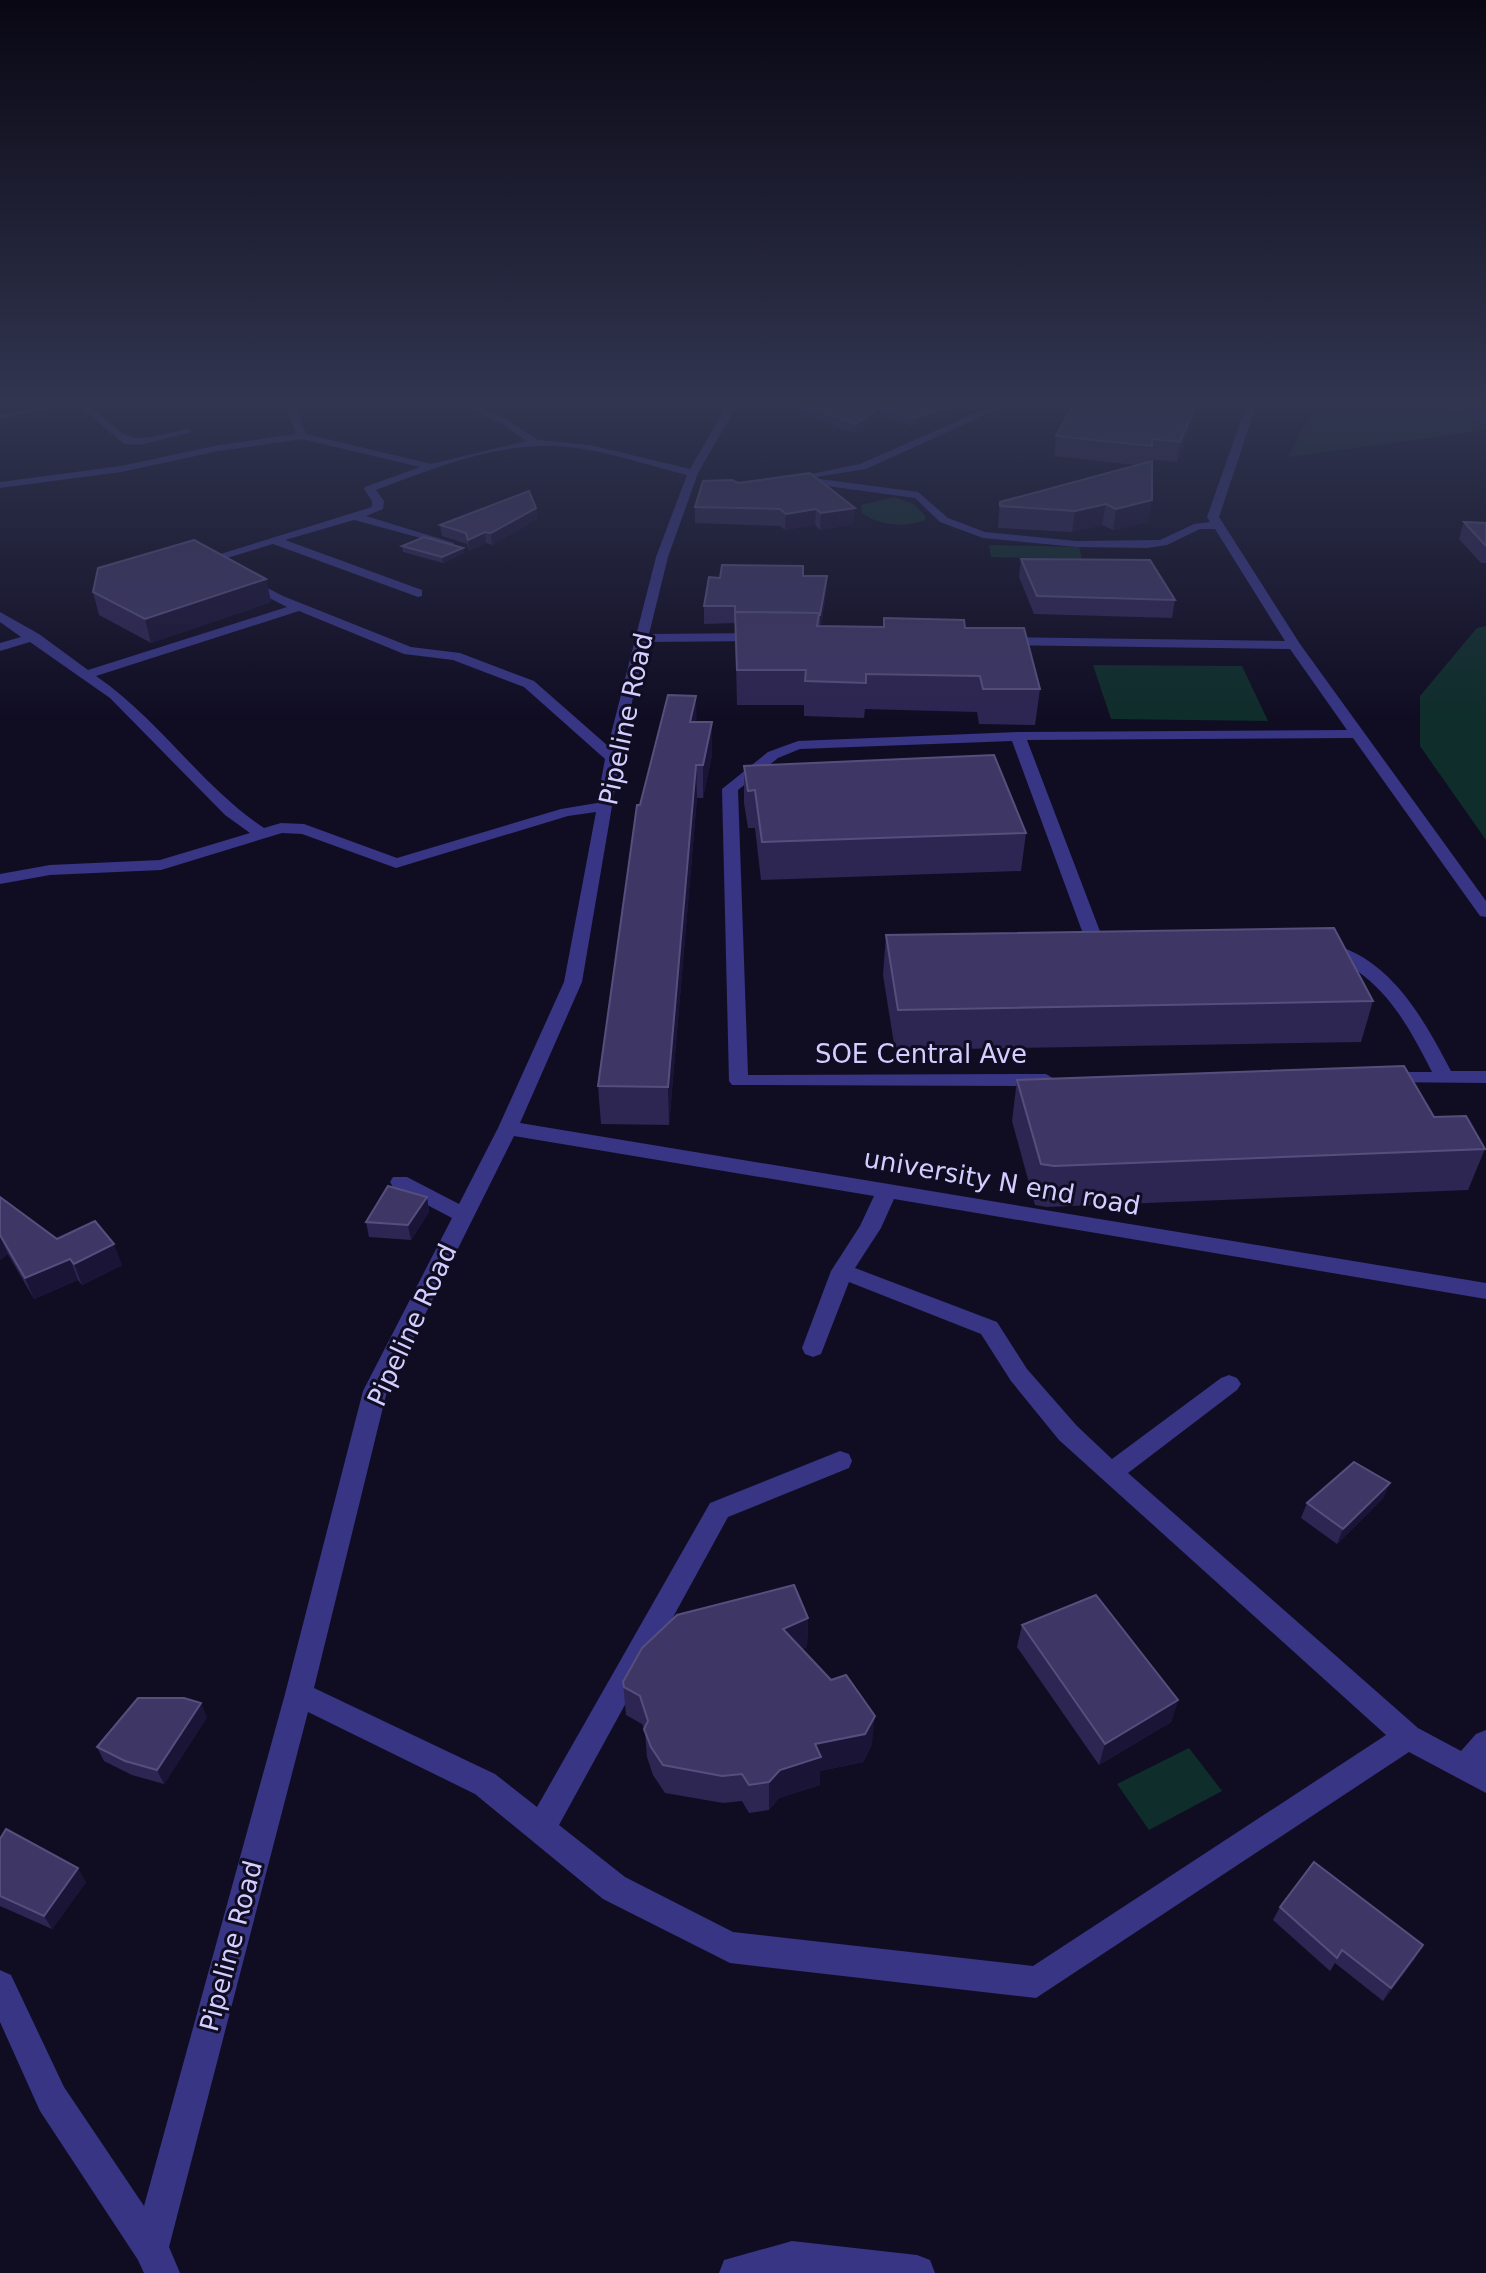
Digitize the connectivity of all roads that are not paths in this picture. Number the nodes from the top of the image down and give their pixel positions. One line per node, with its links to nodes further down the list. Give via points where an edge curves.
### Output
1 (377, 506): 5 (street)
2 (681, 506): 17 (street, Pipeline Road, via 662,557)
3 (930, 506): 9 (street, via 944,520 983,535)
4 (1217, 506): 6 (street)
5 (354, 516): 8 (street); 10 (street)
6 (1217, 525): 7 (street, via 1189,529); 19 (street)
7 (1175, 539): 9 (street); 9 (street, via 1156,531 1126,534 1124,539); 11 (street, via 1183,548 1174,552)
8 (274, 540): 12 (street); 13 (street, via 207,560)
9 (1132, 545)
10 (462, 549)
11 (1098, 552)
12 (418, 593)
13 (299, 607): 21 (street); 24 (street, via 409,651 455,656 529,684)
14 (0, 616): 15 (street)
15 (34, 637): 20 (street); 21 (street)
16 (773, 637): 17 (street)
17 (643, 638): 24 (street, Pipeline Road)
18 (994, 641): 19 (street)
19 (1294, 645): 22 (street)
20 (0, 647)
21 (86, 675): 26 (street, via 153,731 230,812)
22 (1359, 734): 23 (street); 28 (street)
23 (1018, 736): 29 (street, via 1094,939); 34 (street, SOE Central Ave, via 782,749 730,789 739,1081)
24 (614, 759): 25 (street, Pipeline Road)
25 (606, 806): 26 (street, via 566,812 396,863 304,829); 35 (street, Pipeline Road, via 573,982)
26 (261, 833): 27 (street, via 161,865 50,870)
27 (0, 879)
28 (1486, 912)
29 (1138, 938)
30 (1306, 943): 31 (street, via 1333,949 1378,974 1413,1015)
31 (1444, 1077): 32 (street); 33 (street)
32 (1486, 1077)
33 (1366, 1078)
34 (1068, 1080)
35 (508, 1128): 37 (street, university N end road); 38 (street, Pipeline Road)
36 (400, 1182): 38 (street)
37 (887, 1191): 39 (street); 40 (street, university N end road)
38 (464, 1215): 45 (street, Pipeline Road, via 375,1391)
39 (842, 1271): 41 (street); 44 (street, via 989,1328 1019,1375)
40 (1486, 1291)
41 (813, 1348)
42 (1229, 1384): 44 (street)
43 (840, 1461): 49 (street, via 719,1510)
44 (1111, 1473): 46 (street)
45 (299, 1694): 49 (street, via 485,1784); 51 (street, Pipeline Road)
46 (1408, 1737): 48 (street); 49 (street, via 1036,1982 730,1947 614,1888)
47 (1486, 1743): 48 (street)
48 (1475, 1774)
49 (541, 1829)
50 (0, 1986): 51 (street, via 52,2099)
51 (156, 2260)
52 (737, 2273): 53 (street, via 792,2259)
53 (917, 2273)

